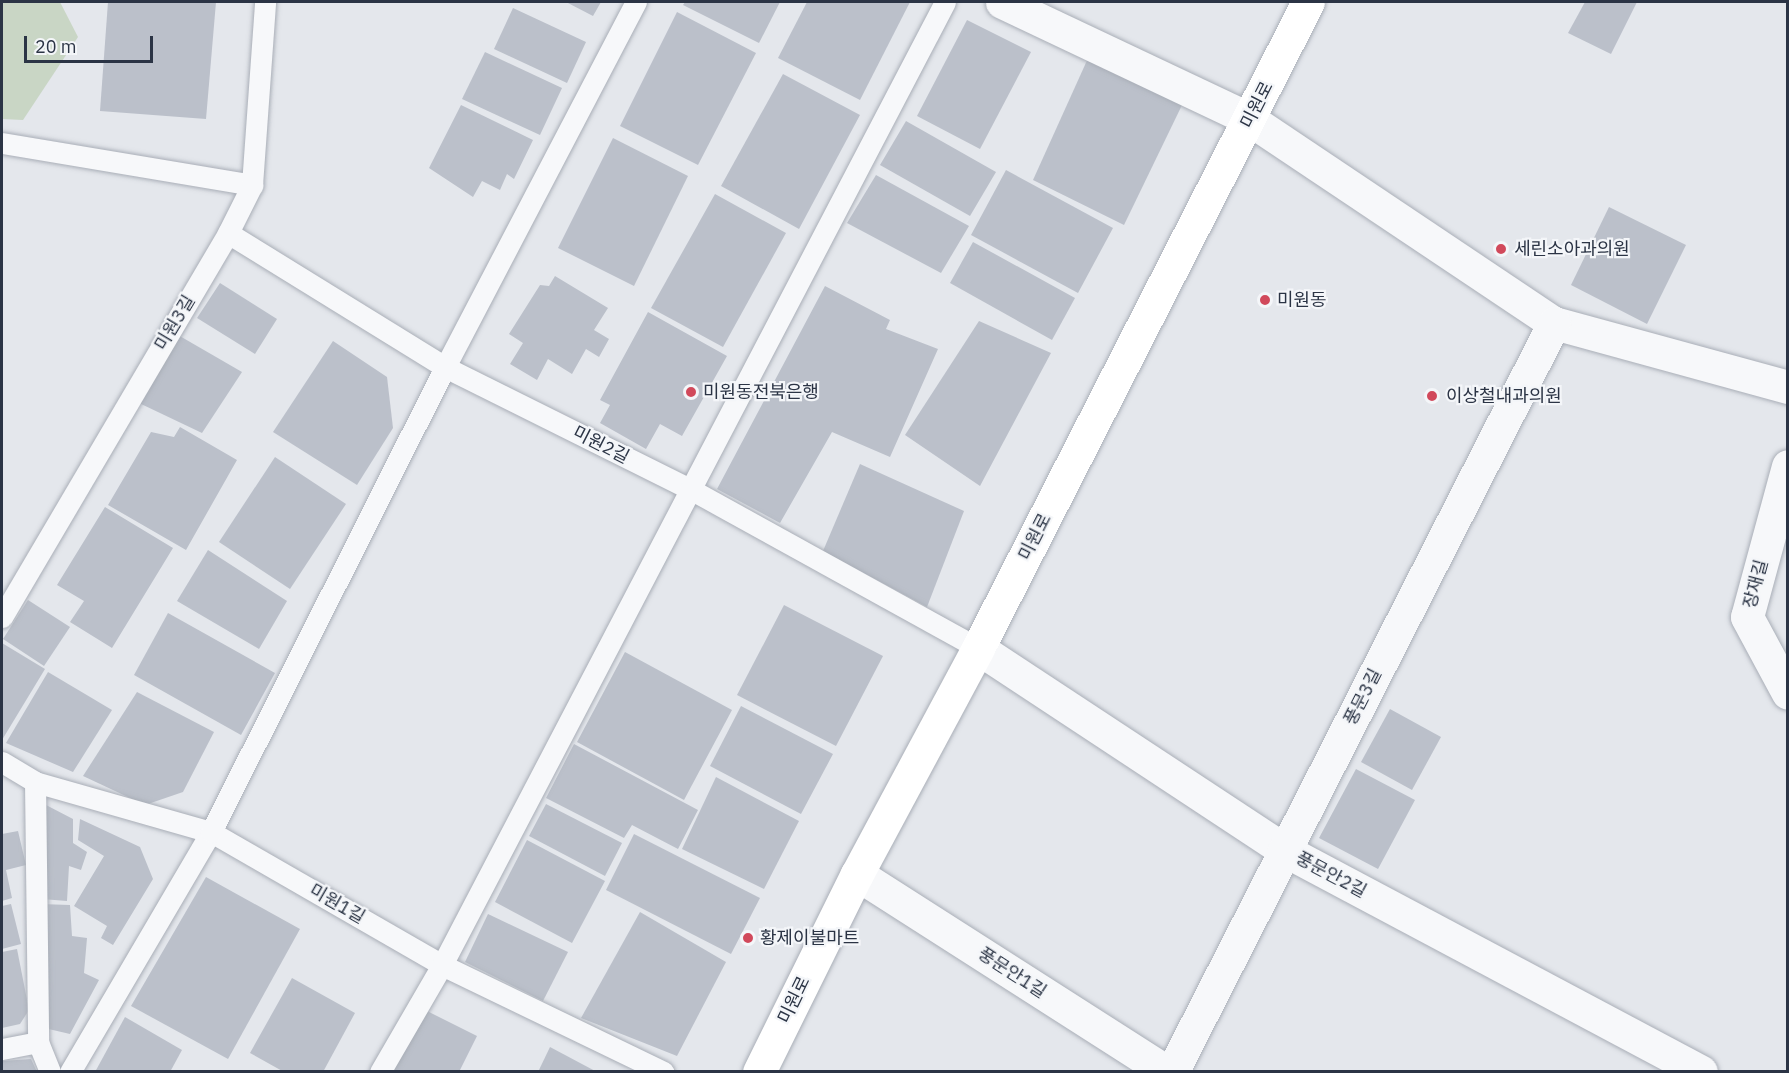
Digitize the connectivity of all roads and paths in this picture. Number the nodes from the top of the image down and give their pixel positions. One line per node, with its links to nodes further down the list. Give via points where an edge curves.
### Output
1 (265, 2): 8 (lane, 미원3길)
2 (636, 2): 11 (lane)
3 (945, 2): 14 (lane)
4 (1002, 2): 6 (street)
5 (1308, 2): 6 (street, 미원로)
6 (1250, 119): 10 (street); 16 (street, 미원로)
7 (2, 143): 8 (lane)
8 (252, 185): 9 (lane, 미원3길)
9 (228, 233): 11 (lane, 미원2길); 15 (lane, 미원3길)
10 (1554, 323): 12 (street); 21 (street, 풍문3길)
11 (445, 367): 14 (lane, 미원2길); 20 (lane)
12 (1788, 387)
13 (1788, 466): 17 (street, 장재길, via 1747,617)
14 (690, 489): 16 (lane, 미원2길); 23 (lane)
15 (2, 617)
16 (978, 648): 21 (street, 풍문안2길); 22 (street, 미원로)
17 (1788, 693)
18 (2, 762): 19 (lane, 미원1길)
19 (34, 782): 20 (lane, 미원1길); 24 (lane)
20 (211, 832): 23 (lane, 미원1길); 27 (lane)
21 (1284, 850): 32 (street, 풍문3길); 33 (street, 풍문안2길)
22 (857, 874): 30 (street, 미원로); 31 (street, 풍문안1길)
23 (442, 965): 28 (lane); 29 (lane, 미원1길)
24 (38, 1042): 25 (lane); 26 (lane)
25 (2, 1049)
26 (50, 1071)
27 (70, 1071)
28 (380, 1071)
29 (663, 1071)
30 (759, 1071)
31 (1167, 1071)
32 (1172, 1071)
33 (1701, 1071)

